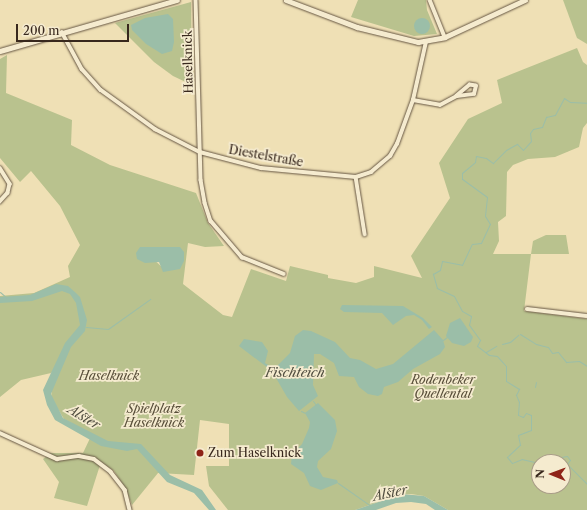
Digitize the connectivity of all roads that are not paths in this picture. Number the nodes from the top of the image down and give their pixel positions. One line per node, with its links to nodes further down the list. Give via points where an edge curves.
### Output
1 (177, 0): 6 (street)
2 (196, 0): 12 (street, Haselknick)
3 (286, 0): 8 (street, via 357,27 405,40)
4 (430, 0): 7 (street)
5 (525, 0): 7 (street)
6 (62, 32): 9 (street); 12 (street, Diestelstraße, via 82,69 101,90 155,128)
7 (445, 37): 8 (street)
8 (426, 42): 11 (street)
9 (0, 51)
10 (457, 96): 10 (street, via 474,94 476,86 470,86); 11 (street, via 440,105)
11 (413, 100): 14 (street, via 390,156 371,172)
12 (200, 152): 14 (street, Diestelstraße, via 261,168); 17 (street, Haselknick, via 202,188 211,221 242,257)
13 (0, 168): 15 (street, via 10,181 8,193)
14 (356, 178): 16 (street)
15 (0, 202)
16 (365, 234)
17 (284, 274)
18 (527, 309): 19 (street)
19 (587, 316)
20 (0, 433): 21 (street, via 57,459 79,456 94,459 111,472 125,490)
21 (130, 510)

